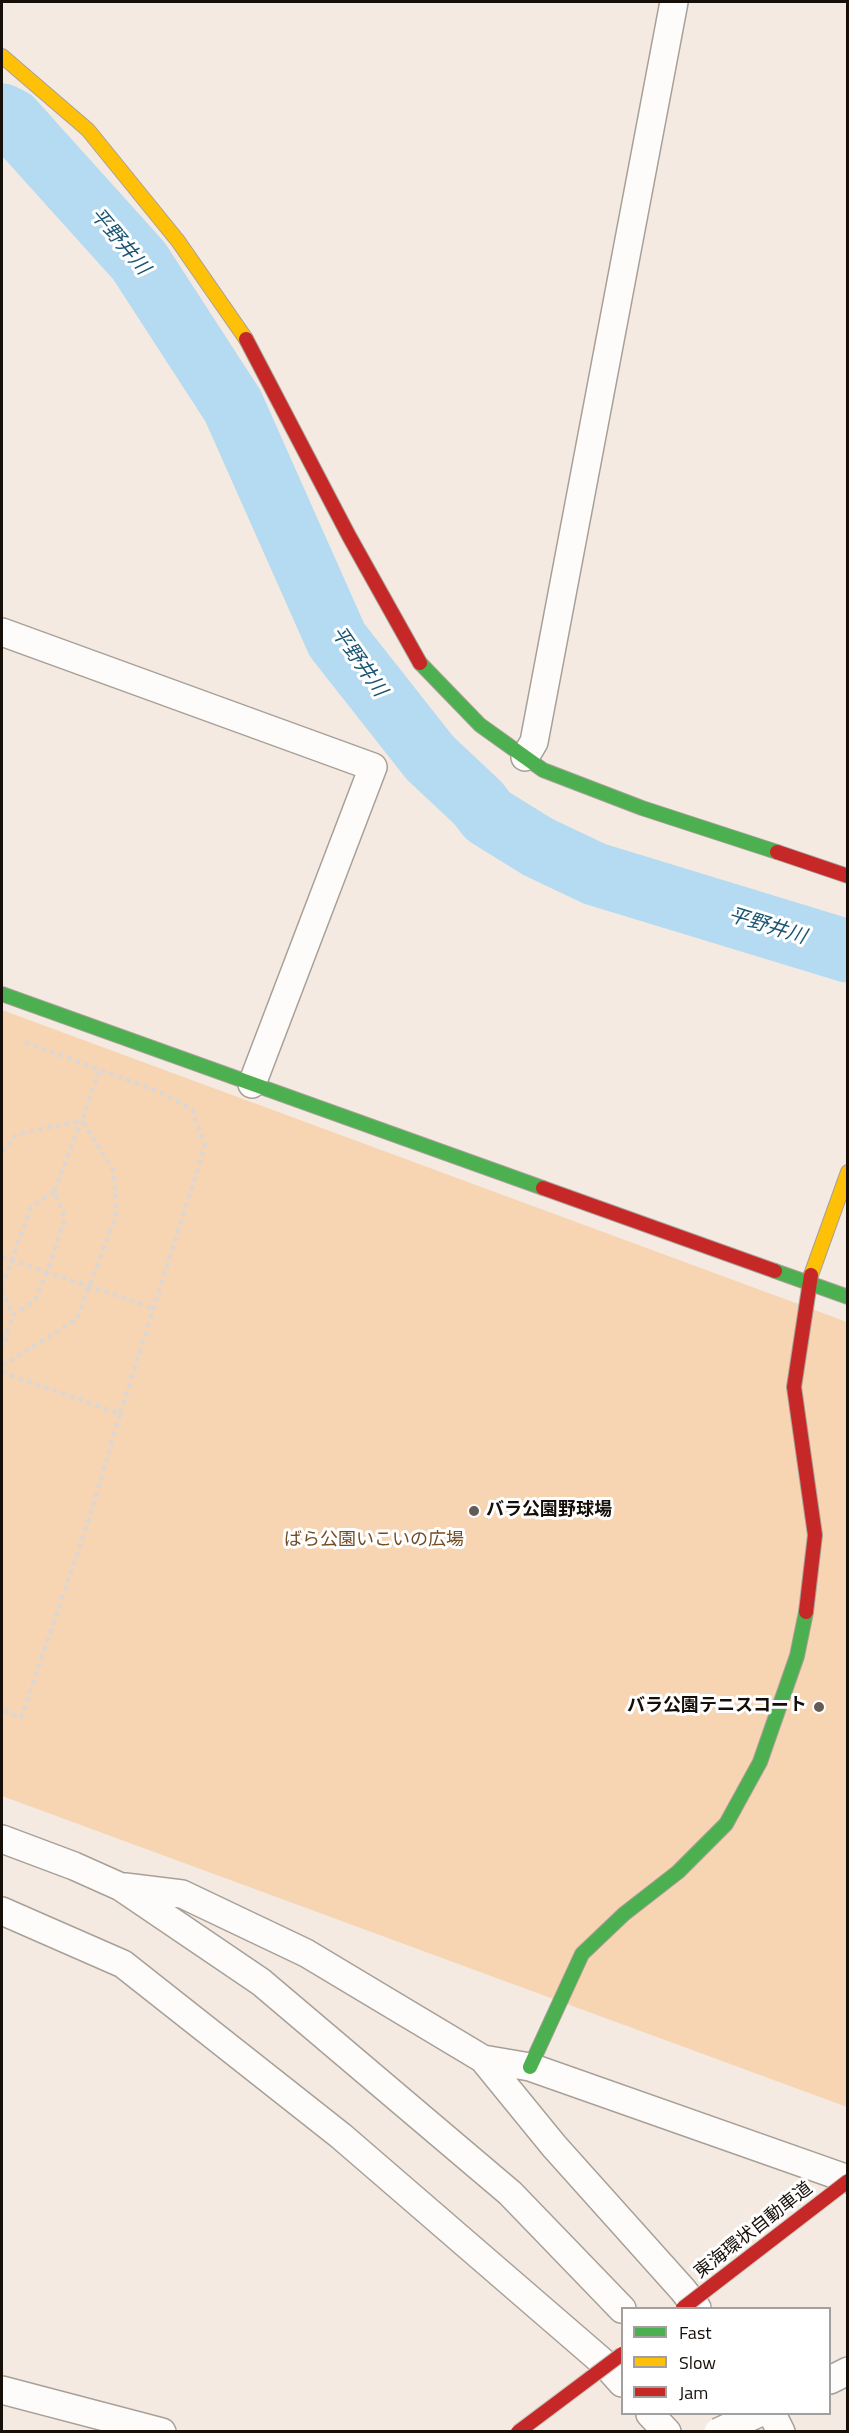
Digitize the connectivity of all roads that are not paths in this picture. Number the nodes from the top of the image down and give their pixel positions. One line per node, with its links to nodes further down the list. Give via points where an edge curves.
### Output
1 (674, 2): 4 (street, via 534,742)
2 (2, 56): 4 (main road, via 88,130 178,241 244,335 417,660 480,725)
3 (2, 632): 7 (street, via 373,767)
4 (525, 757): 5 (main road, via 543,770 642,808)
5 (848, 876)
6 (2, 994): 7 (main road)
7 (252, 1084): 9 (main road)
8 (848, 1172): 9 (main road)
9 (808, 1282): 10 (main road); 17 (main road, via 794,1387 815,1535 808,1602 796,1656 760,1762 726,1824 678,1872 624,1914 582,1954)
10 (848, 1297)
11 (2, 1839): 13 (street)
12 (2, 1858): 13 (street)
13 (74, 1866): 14 (street)
14 (121, 1887): 16 (street, via 182,1893 306,1953); 21 (street, via 279,1997 510,2193)
15 (2, 1911): 25 (street, via 123,1964 341,2136)
16 (483, 2059): 17 (street); 20 (street)
17 (530, 2067): 18 (street)
18 (848, 2180): 19 (main road, 東海環状自動車道, bridge)
19 (684, 2307)
20 (696, 2307)
21 (621, 2308)
22 (621, 2355): 32 (main road, bridge)
23 (848, 2371): 24 (street)
24 (831, 2380)
25 (621, 2382)
26 (2, 2390): 31 (street)
27 (651, 2415): 33 (street)
28 (724, 2415): 35 (street)
29 (755, 2415): 34 (street, bridge)
30 (772, 2415): 36 (street)
31 (162, 2432)
32 (518, 2432)
33 (667, 2432)
34 (718, 2432)
35 (739, 2432)
36 (781, 2432)

